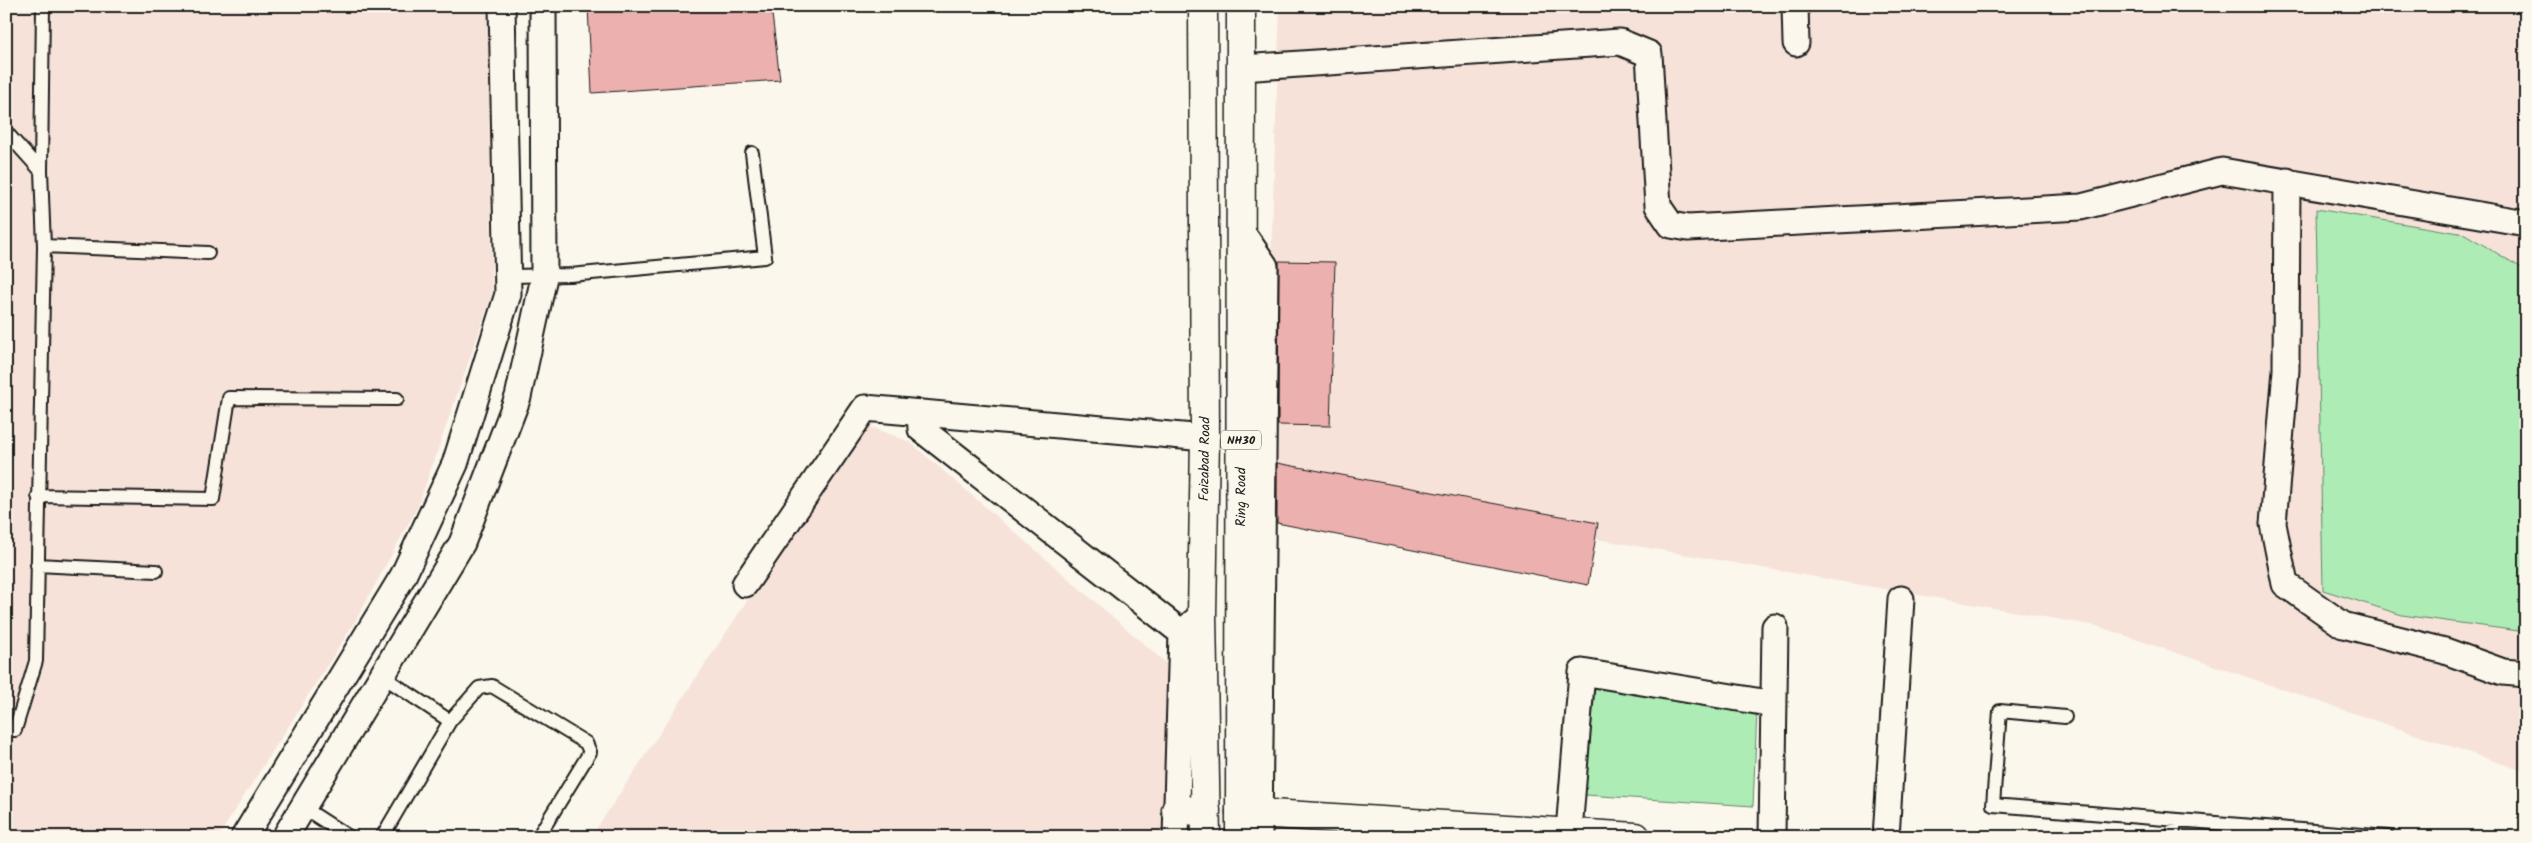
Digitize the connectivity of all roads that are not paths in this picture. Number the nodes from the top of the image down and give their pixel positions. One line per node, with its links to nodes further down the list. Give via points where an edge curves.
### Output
1 (43, 6): 13 (lane)
2 (502, 6): 10 (street)
3 (543, 6): 11 (street)
4 (1203, 6): 22 (main road, Faizabad Road / NH30)
5 (1241, 6): 8 (main road, NH30)
6 (1795, 6): 7 (street)
7 (1796, 43)
8 (1242, 68): 14 (street, via 1620,42 1649,54 1658,206 1671,225 1688,228 2081,207 2222,171); 41 (main road, Ring Road / NH30, via 1241,231)
9 (6, 132): 13 (lane)
10 (506, 145): 11 (street); 18 (street)
11 (544, 146): 19 (street)
12 (752, 153): 19 (lane, via 765,257)
13 (41, 171): 16 (lane)
14 (2287, 181): 15 (street); 31 (street, via 2286,370 2273,524 2286,584 2343,625 2445,651 2503,672)
15 (2526, 223)
16 (44, 246): 17 (lane); 23 (lane)
17 (208, 252)
18 (508, 276): 19 (lane); 43 (street, via 508,294 455,464 403,576)
19 (544, 277): 32 (street, via 518,397 462,542)
20 (397, 399): 23 (lane, via 228,398 212,499)
21 (920, 413): 22 (street); 26 (street, via 865,408); 30 (street, via 921,428)
22 (1205, 438): 28 (main road, Faizabad Road / NH30)
23 (38, 496): 24 (lane)
24 (37, 565): 25 (lane); 36 (lane, via 36,661 15,730)
25 (156, 571)
26 (745, 584)
27 (1901, 599): 51 (street)
28 (1202, 615): 30 (street); 40 (main road, Faizabad Road / NH30)
29 (1775, 627): 33 (street)
30 (1182, 633): 38 (street)
31 (2526, 674)
32 (382, 676): 35 (lane); 37 (street)
33 (1774, 704): 42 (street, via 1582,672); 50 (street)
34 (2065, 717): 39 (lane, via 2000,711 1993,804)
35 (450, 721): 46 (lane); 47 (lane, via 479,688 492,686 586,743 590,752)
36 (6, 730)
37 (304, 808): 44 (street); 45 (lane)
38 (1176, 810): 40 (main road); 48 (street)
39 (2175, 820): 52 (lane); 53 (lane)
40 (1206, 824)
41 (1250, 825): 42 (main road)
42 (1569, 831): 49 (main road)
43 (244, 837)
44 (286, 837)
45 (349, 837)
46 (382, 837)
47 (538, 837)
48 (1176, 837)
49 (1636, 837)
50 (1772, 837)
51 (1886, 837)
52 (2173, 837)
53 (2388, 837)

